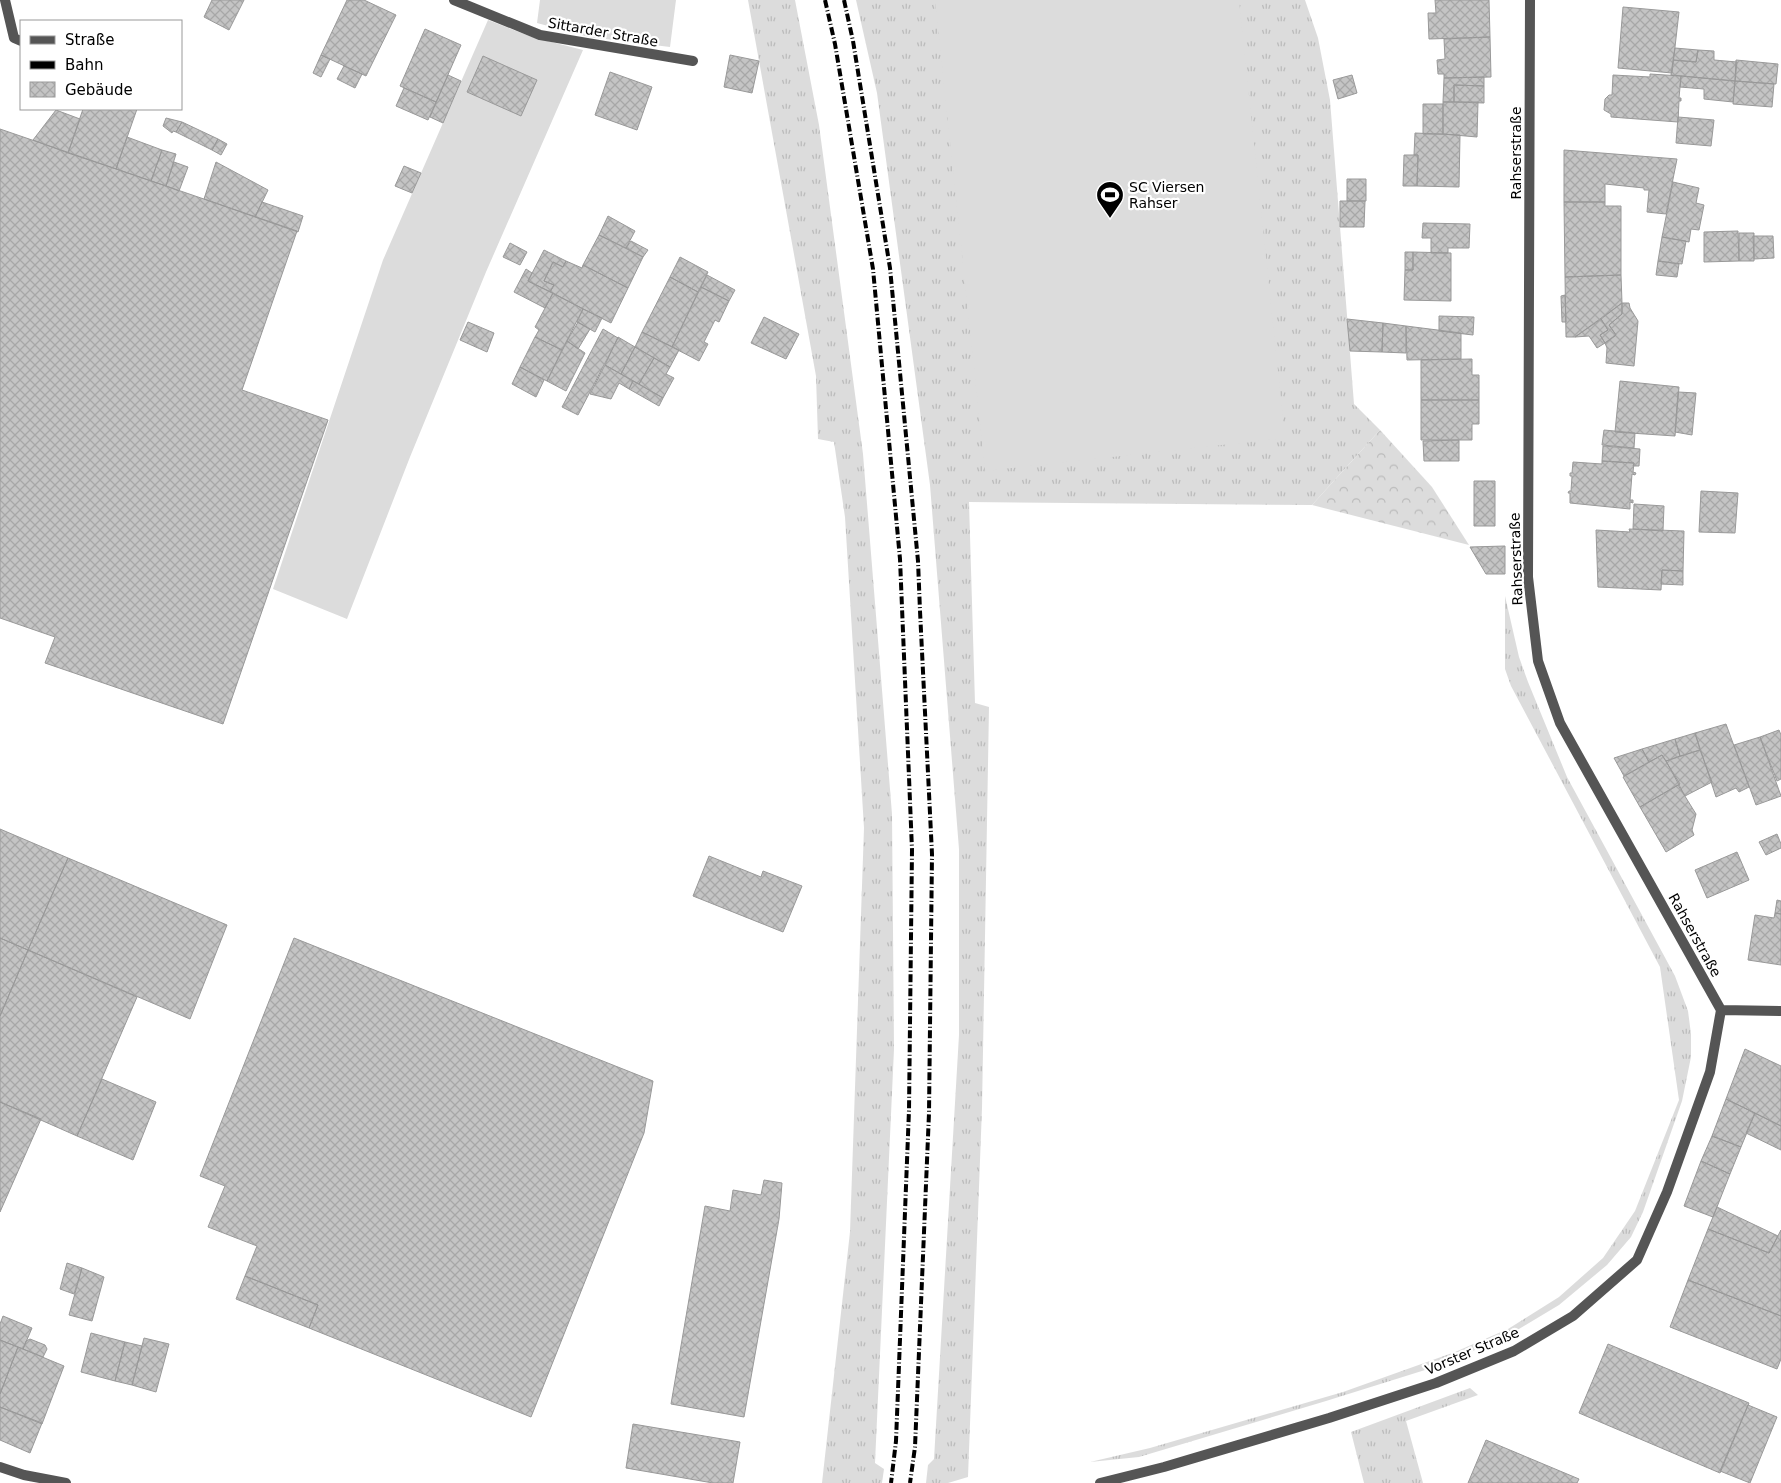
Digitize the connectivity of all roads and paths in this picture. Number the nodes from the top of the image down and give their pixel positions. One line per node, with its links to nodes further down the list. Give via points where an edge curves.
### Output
1 (5, 0): 4 (street, via 14,38)
2 (454, 0): 5 (street, Sittarder Straße, via 540,35)
3 (1530, 0): 6 (street, Rahserstraße, via 1528,577 1538,661 1560,723)
4 (20, 41)
5 (693, 62)
6 (1721, 1010): 7 (street); 10 (street, Vorster Straße, via 1710,1072 1667,1192 1637,1260 1573,1316 1514,1351 1436,1383 1329,1418)
7 (1781, 1011)
8 (0, 1467): 9 (street)
9 (66, 1483)
10 (1100, 1483)

